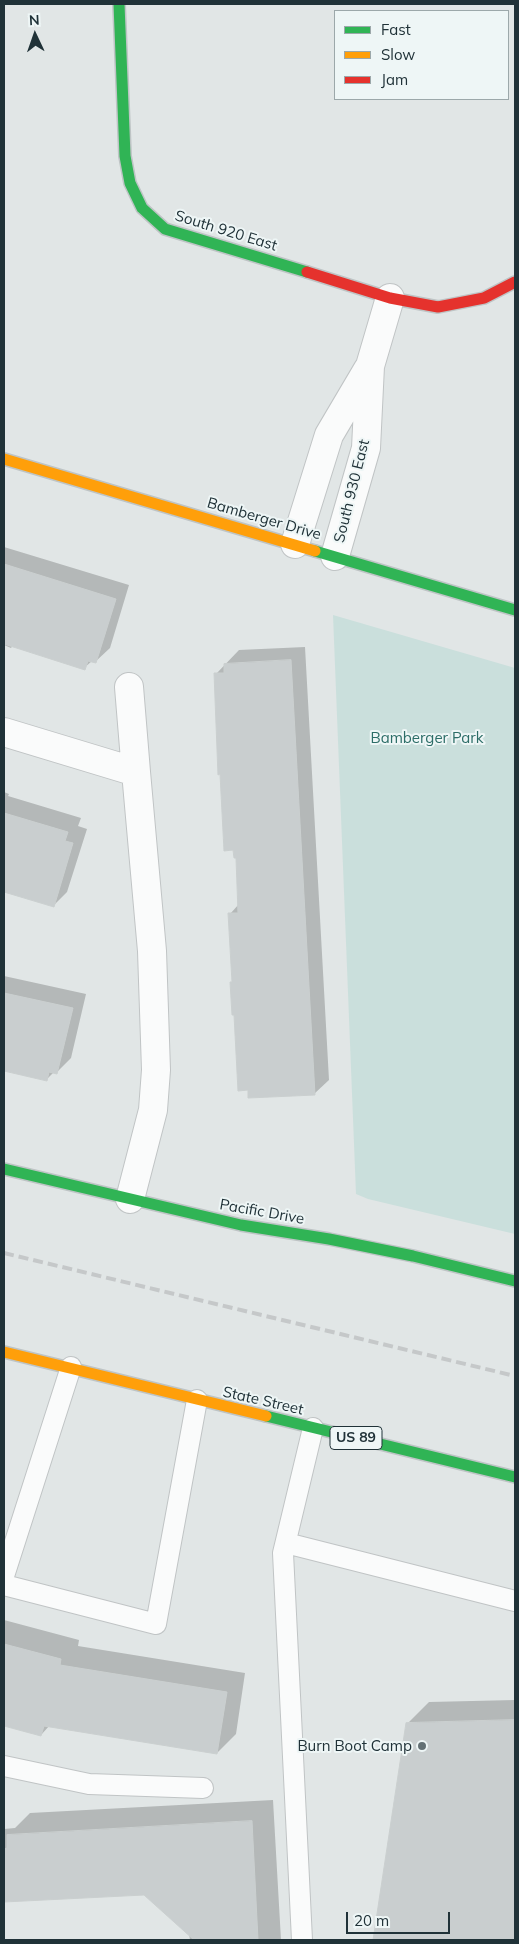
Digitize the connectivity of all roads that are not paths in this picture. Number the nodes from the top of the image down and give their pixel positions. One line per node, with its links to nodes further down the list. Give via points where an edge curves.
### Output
1 (118, 4): 3 (street, South 920 East, via 125,156 130,183 142,208 165,229)
2 (515, 282): 3 (street, via 484,298 438,307)
3 (390, 298): 4 (street, South 930 East)
4 (370, 366): 6 (street, South 930 East, via 329,434); 7 (street, South 930 East, via 366,448)
5 (4, 459): 6 (street, Bamberger Drive)
6 (294, 544): 7 (street, Bamberger Drive)
7 (335, 556): 8 (street, Bamberger Drive)
8 (515, 610)
9 (129, 688): 11 (street)
10 (4, 732): 11 (street)
11 (136, 772): 13 (street, via 152,952 156,1070 153,1110)
12 (4, 1169): 13 (street, Pacific Drive)
13 (130, 1199): 14 (street, Pacific Drive, via 241,1225 413,1256)
14 (515, 1281)
15 (4, 1352): 16 (street, State Street / US 89)
16 (71, 1367): 17 (street, State Street / US 89); 21 (lane)
17 (197, 1400): 18 (street, State Street / US 89); 22 (lane, via 156,1624)
18 (313, 1428): 19 (street, State Street / US 89); 20 (lane)
19 (515, 1477)
20 (286, 1543): 23 (lane); 26 (lane)
21 (4, 1576)
22 (4, 1585)
23 (515, 1601)
24 (4, 1766): 25 (lane, via 89,1784)
25 (203, 1788)
26 (302, 1940)

